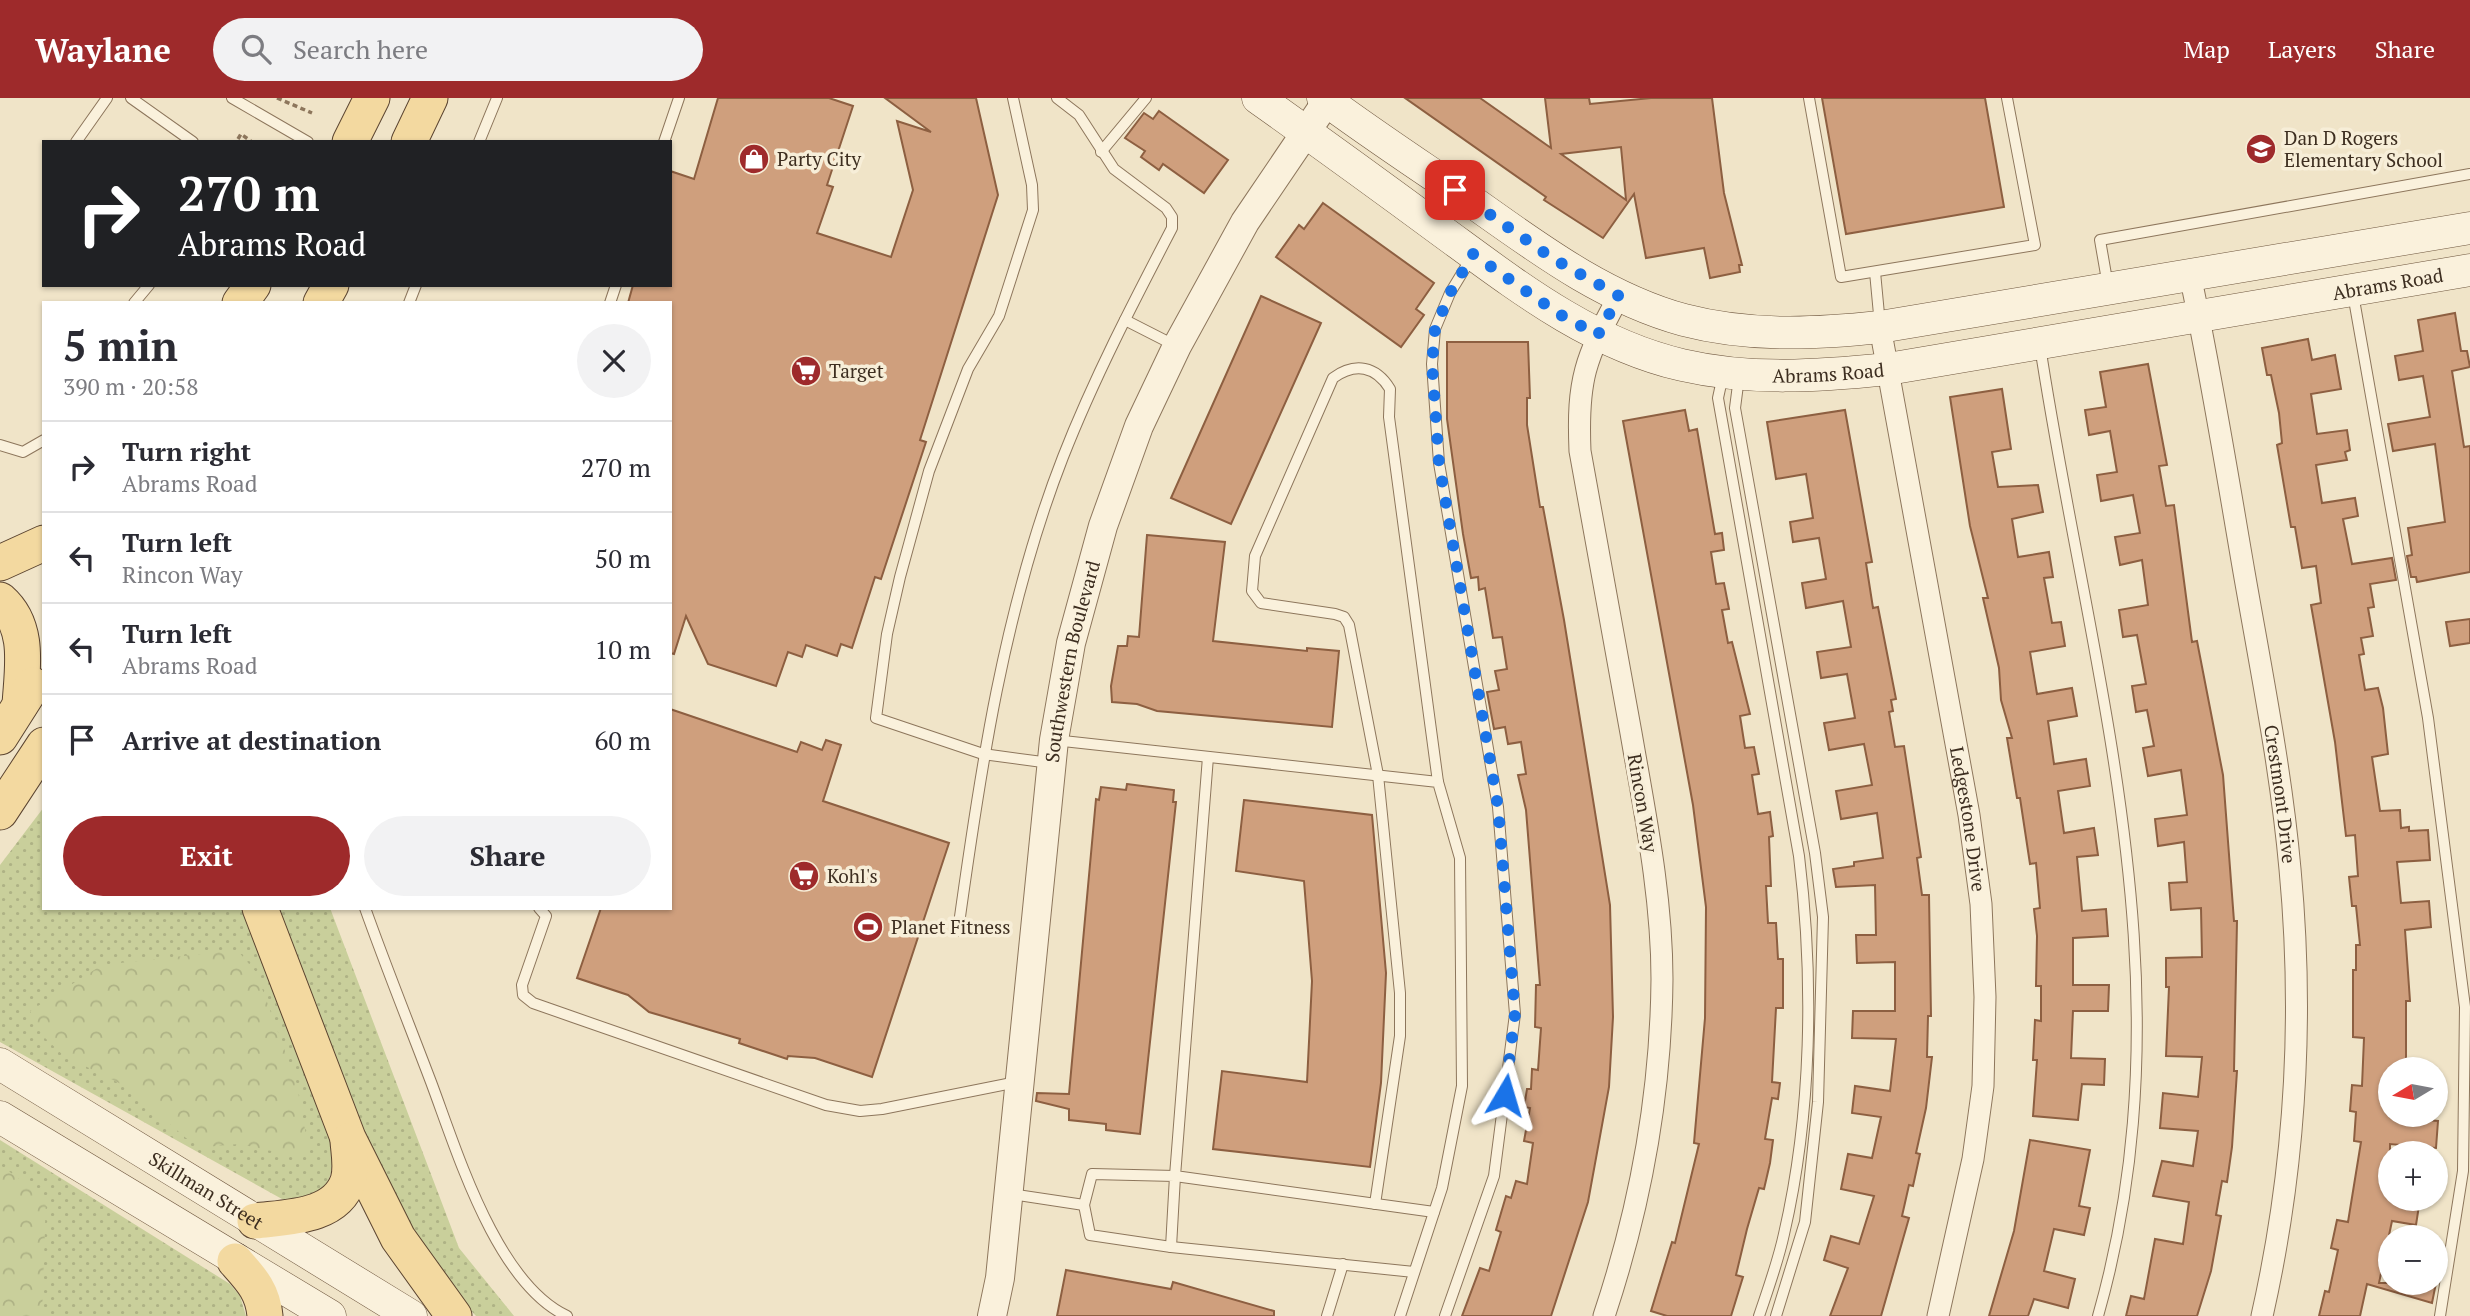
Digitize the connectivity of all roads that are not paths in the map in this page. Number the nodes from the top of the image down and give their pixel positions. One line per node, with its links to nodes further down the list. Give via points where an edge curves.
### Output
1 (107, 98): 16 (lane)
2 (131, 98): 17 (lane)
3 (232, 98): 18 (lane)
4 (372, 98): 19 (main road)
5 (430, 98): 20 (main road)
6 (497, 98): 21 (lane)
7 (679, 98): 22 (lane)
8 (1013, 98): 54 (lane, via 1033,210 999,316 968,369 929,471 892,611 876,719)
9 (1057, 98): 23 (lane, via 1079,116)
10 (1146, 98): 23 (lane)
11 (1258, 98): 15 (main road, Abrams Road)
12 (1809, 98): 28 (lane, via 1841,277)
13 (2007, 98): 28 (lane, via 2035,246)
14 (1326, 99): 15 (street, Southwestern Boulevard); 33 (main road, via 1552,258)
15 (1305, 132): 26 (main road, Abrams Road); 41 (street, Southwestern Boulevard, via 1245,222)
16 (77, 140)
17 (189, 140)
18 (305, 140)
19 (351, 140)
20 (410, 140)
21 (480, 140)
22 (665, 140)
23 (1101, 152): 36 (lane, via 1114,169 1166,208 1172,218 1172,228)
24 (2470, 174): 31 (lane, via 2100,240)
25 (2470, 228): 29 (main road)
26 (1473, 254): 39 (main road, Abrams Road, via 1559,314); 88 (lane, via 1435,329 1432,364 1439,463 1498,807 1515,1014 1494,1176)
27 (2470, 270): 32 (main road, Abrams Road)
28 (1875, 272): 37 (lane)
29 (2190, 275): 31 (main road); 35 (street, Crestmont Drive)
30 (147, 287): 34 (lane)
31 (2109, 289): 37 (main road)
32 (2352, 290): 35 (main road, Abrams Road); 95 (lane, via 2428,718 2465,1007 2463,1171)
33 (1619, 296): 38 (main road, via 1685,320); 39 (street, Rincon Way)
34 (136, 301)
35 (2199, 316): 40 (main road, Abrams Road); 94 (street, Crestmont Drive, via 2275,749 2297,971 2295,1085 2285,1191)
36 (1125, 320): 41 (lane); 54 (lane, via 1084,406 1045,507)
37 (1880, 327): 38 (main road); 42 (street, Ledgestone Drive)
38 (1748, 331): 43 (main road)
39 (1598, 335): 43 (main road, Abrams Road, via 1681,365); 89 (street, Rincon Way, via 1586,359 1578,404 1580,452 1651,845 1662,977 1649,1133 1630,1232)
40 (2039, 343): 42 (main road, Abrams Road); 93 (lane, via 2118,778 2137,943 2138,1042 2132,1138 2119,1225)
41 (1177, 346): 53 (street, Southwestern Boulevard, via 1139,426 1103,526 1071,643)
42 (1888, 369): 43 (main road, Abrams Road, via 1818,376); 92 (street, Ledgestone Drive, via 1982,904 1983,1086 1973,1160)
43 (1732, 373): 90 (lane, via 1718,398 1807,921 1804,1095 1797,1153 1784,1234); 91 (lane, via 1823,917 1818,1102 1806,1208)
44 (42, 441): 45 (lane, via 23,452)
45 (0, 445)
46 (42, 544): 47 (main road)
47 (0, 563)
48 (0, 600): 50 (main road, via 17,622 23,641)
49 (42, 670): 50 (main road)
50 (20, 705): 51 (main road)
51 (0, 737)
52 (42, 748): 59 (main road)
53 (1053, 752): 54 (lane); 55 (lane); 65 (street, Southwestern Boulevard)
54 (983, 754): 63 (lane)
55 (1208, 757): 56 (lane); 68 (lane)
56 (1378, 775): 57 (lane); 57 (lane, via 1344,617 1261,603 1252,591 1255,556 1333,378 1353,368 1376,372 1390,389 1389,417); 70 (lane, via 1400,993 1400,1036)
57 (1438, 782): 72 (lane, via 1460,858 1462,1086)
58 (42, 785): 59 (main road)
59 (2, 809)
60 (261, 910): 67 (main road)
61 (366, 910): 83 (lane, via 462,1169 499,1245 542,1302)
62 (541, 910): 65 (lane, via 546,916 522,985 523,995 533,1003 826,1105 860,1111)
63 (958, 931)
64 (0, 1064): 73 (main road, Skillman Street)
65 (1020, 1082): 69 (street, Southwestern Boulevard)
66 (0, 1117): 75 (main road)
67 (348, 1138): 73 (main road, via 348,1181 322,1210); 82 (main road, via 398,1238)
68 (1175, 1177): 70 (lane); 71 (lane, via 1092,1174); 74 (lane)
69 (1008, 1193): 71 (lane); 78 (street, Southwestern Boulevard)
70 (1375, 1204): 72 (lane)
71 (1084, 1205): 74 (lane, via 1090,1235)
72 (1434, 1212): 77 (lane)
73 (255, 1220): 81 (main road, Skillman Street)
74 (1171, 1247): 76 (lane)
75 (235, 1261): 79 (main road, via 257,1285); 80 (main road)
76 (1343, 1264): 77 (lane); 86 (lane)
77 (1414, 1272): 87 (lane)
78 (1000, 1278): 84 (street, Southwestern Boulevard); 85 (street, Southwestern Boulevard)
79 (265, 1316)
80 (330, 1316)
81 (411, 1316)
82 (454, 1316)
83 (566, 1316)
84 (992, 1316)
85 (1002, 1316)
86 (1327, 1316)
87 (1400, 1316)
88 (1445, 1316)
89 (1604, 1316)
90 (1759, 1316)
91 (1776, 1316)
92 (1938, 1316)
93 (2098, 1316)
94 (2262, 1316)
95 (2440, 1316)

